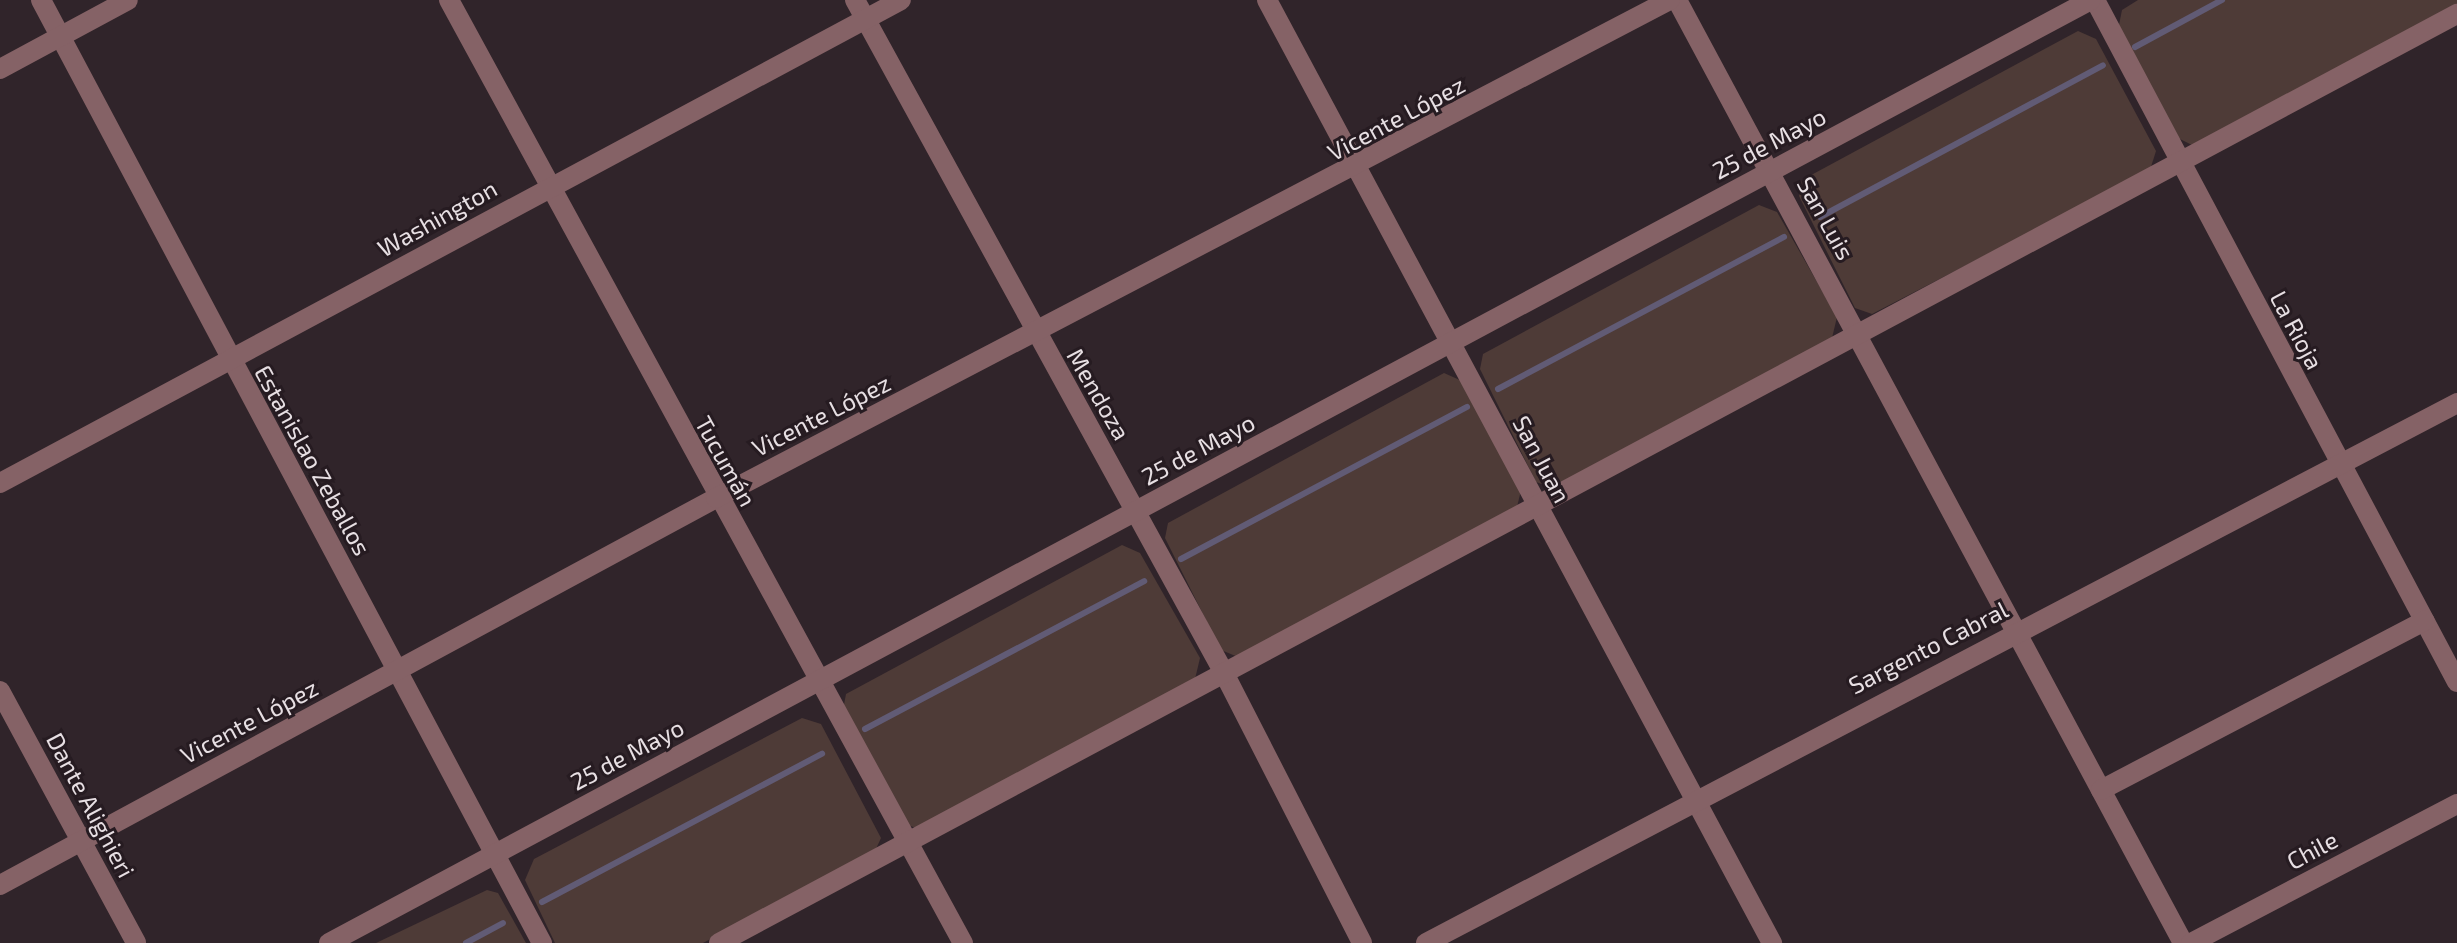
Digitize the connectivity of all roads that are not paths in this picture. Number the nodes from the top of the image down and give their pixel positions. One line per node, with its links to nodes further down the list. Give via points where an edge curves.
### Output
1 (41, 0): 12 (street, Estanislao Zeballos)
2 (128, 0): 12 (street)
3 (449, 0): 17 (street, Tucumán)
4 (855, 0): 11 (street, Mendoza)
5 (901, 0): 11 (street, Washington)
6 (1267, 0): 15 (street, San Juan)
7 (1670, 0): 15 (street, Vicente López)
8 (1677, 0): 16 (street, San Luis)
9 (2093, 0): 14 (street, La Rioja); 16 (street, 25 de Mayo)
10 (2457, 14): 14 (street)
11 (865, 19): 17 (street, Washington); 19 (street, Mendoza)
12 (61, 38): 13 (street); 21 (street, Estanislao Zeballos)
13 (0, 69)
14 (2179, 163): 18 (street); 23 (street, La Rioja)
15 (1358, 168): 19 (street, Vicente López); 20 (street, San Juan)
16 (1771, 172): 18 (street, San Luis); 20 (street, 25 de Mayo)
17 (548, 185): 21 (street, Washington); 25 (street, Tucumán)
18 (1861, 333): 26 (street); 29 (street, San Luis)
19 (1035, 335): 25 (street, Vicente López); 27 (street, Mendoza)
20 (1450, 343): 26 (street, San Juan); 27 (street, 25 de Mayo)
21 (230, 364): 24 (street, Washington); 30 (street, Estanislao Zeballos)
22 (2457, 403): 23 (street, Sargento Cabral)
23 (2338, 464): 28 (street, La Rioja); 29 (street, Sargento Cabral)
24 (0, 483)
25 (716, 498): 30 (street, Vicente López); 32 (street, Tucumán)
26 (1537, 506): 31 (street); 36 (street, San Juan)
27 (1135, 512): 31 (street, Mendoza); 32 (street, 25 de Mayo)
28 (2424, 621): 33 (street, La Rioja); 35 (street)
29 (2015, 631): 35 (street, San Luis); 36 (street, Sargento Cabral)
30 (400, 671): 38 (street, Vicente López); 40 (street, Estanislao Zeballos)
31 (1224, 673): 39 (street); 47 (street, Mendoza)
32 (819, 681): 39 (street, Tucumán); 40 (street, 25 de Mayo)
33 (2457, 682)
34 (0, 691): 38 (street, Dante Alighieri)
35 (2101, 790): 50 (street, San Luis)
36 (1694, 797): 48 (street, Sargento Cabral); 49 (street, San Juan)
37 (2457, 804): 51 (street, Chile)
38 (81, 841): 41 (street, Vicente López); 42 (street, Dante Alighieri)
39 (905, 844): 45 (street); 46 (street, Tucumán)
40 (495, 854): 43 (street, 25 de Mayo); 44 (street, Estanislao Zeballos)
41 (0, 885)
42 (136, 943)
43 (329, 943)
44 (542, 943)
45 (719, 943)
46 (963, 943)
47 (1362, 943)
48 (1426, 943)
49 (1772, 943)
50 (2183, 943)
51 (2191, 943)

